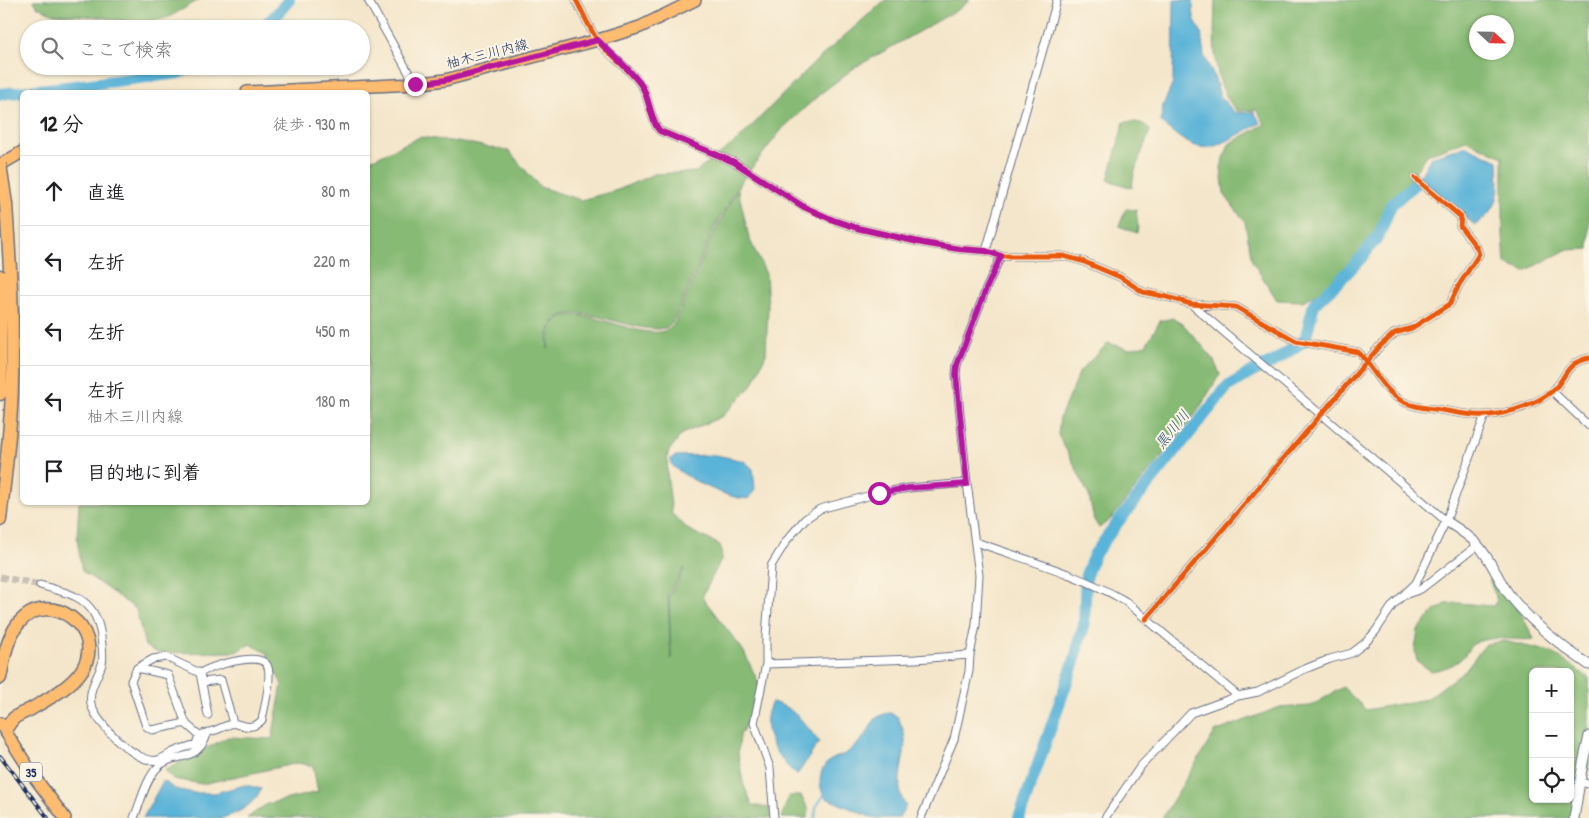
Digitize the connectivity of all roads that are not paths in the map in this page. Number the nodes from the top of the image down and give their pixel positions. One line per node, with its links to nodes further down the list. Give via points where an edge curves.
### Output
1 (368, 0): 6 (street)
2 (576, 0): 5 (street)
3 (695, 0): 5 (main road, 柚木三川内線, via 640,27)
4 (1057, 0): 11 (street)
5 (598, 40): 6 (main road, 柚木三川内線, via 445,80); 11 (street, via 635,76 660,131 734,162 804,207 833,220 923,243)
6 (415, 84): 7 (main road, 柚木三川内線)
7 (289, 90)
8 (20, 153): 9 (main road)
9 (0, 164): 23 (highway, bridge, via 6,204 12,320 12,387)
10 (1415, 178): 16 (street, via 1461,217 1460,226 1479,254 1450,304 1412,328 1395,333)
11 (986, 251): 12 (street)
12 (1001, 256): 14 (street, via 1063,256 1120,276 1143,292); 22 (street, via 957,365)
13 (0, 276): 18 (highway)
14 (1191, 304): 16 (street, via 1236,306 1296,341 1358,352); 19 (street)
15 (1589, 358): 17 (street, via 1578,360)
16 (1367, 363): 19 (street); 20 (street, via 1399,400 1416,406)
17 (1552, 391): 20 (street, via 1529,405); 21 (street)
18 (0, 394)
19 (1321, 415): 24 (street); 29 (street)
20 (1485, 415): 24 (street)
21 (1589, 426)
22 (967, 484): 25 (street); 32 (street, via 879,493 820,509 805,519 771,566)
23 (0, 520)
24 (1446, 521): 26 (street); 28 (street, via 1416,584)
25 (976, 542): 29 (street, via 1105,590 1125,601); 31 (street, via 979,575 976,625)
26 (1478, 545): 28 (street, via 1422,589); 33 (street, via 1522,610 1570,653)
27 (40, 585): 44 (street, via 82,601 98,620 103,662 91,690 91,704 101,724 132,753 145,759 158,760 196,744)
28 (1402, 596): 38 (street, via 1375,632 1352,654 1305,669 1258,692)
29 (1146, 620): 38 (street)
30 (0, 650): 42 (highway, via 5,633 20,612 49,602 78,613 89,627 95,643 95,656 79,687 20,725)
31 (970, 655): 32 (street); 51 (street, via 954,739)
32 (766, 664): 50 (street, via 754,723 770,768)
33 (1589, 665)
34 (137, 668): 35 (street, via 153,659 166,657); 40 (street, via 168,675); 40 (street, via 131,681 146,726 152,730)
35 (200, 673): 37 (street); 41 (street, via 232,662 255,659 267,664 270,674 262,720 252,727)
36 (0, 678): 42 (highway, via 8,643 19,623 31,614 58,610 74,618 84,630 88,645 82,670 68,685)
37 (202, 682): 39 (street); 41 (street, via 221,680)
38 (1238, 696): 52 (street, via 1191,713 1140,767)
39 (208, 716)
40 (186, 723): 44 (street)
41 (233, 723): 43 (street)
42 (2, 727): 48 (main road, 35)
43 (208, 732): 44 (street); 49 (street, via 204,745 156,769)
44 (199, 735)
45 (1589, 736): 46 (street)
46 (1579, 782): 47 (street); 53 (street)
47 (1589, 784)
48 (65, 818)
49 (134, 818)
50 (774, 818)
51 (921, 818)
52 (1105, 818)
53 (1574, 818)

